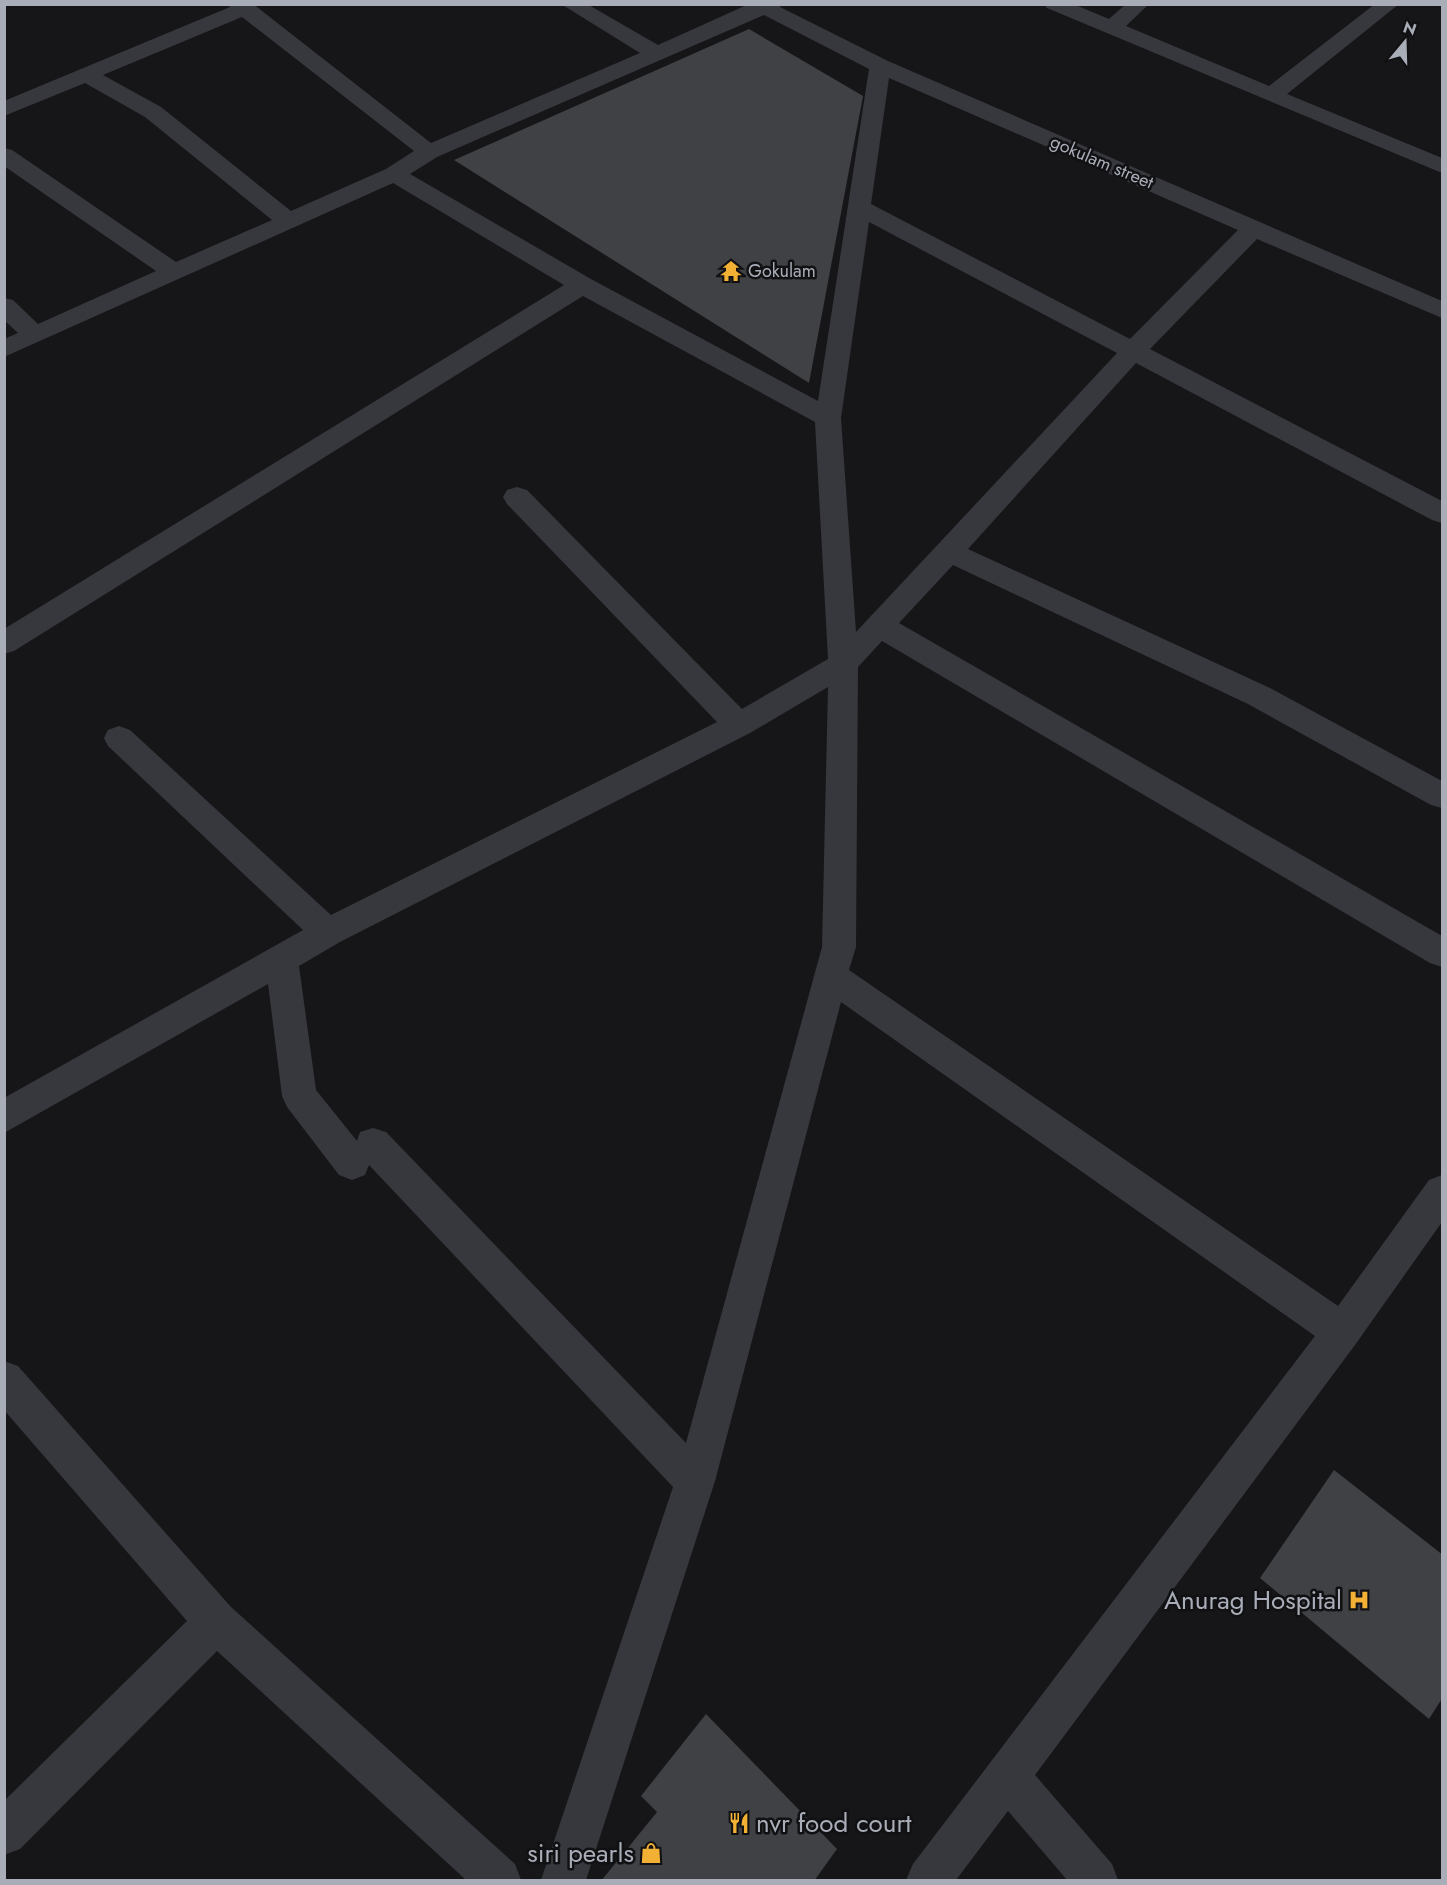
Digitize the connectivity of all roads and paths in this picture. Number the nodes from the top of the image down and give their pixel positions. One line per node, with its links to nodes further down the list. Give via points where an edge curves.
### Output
1 (571, 4): 8 (street)
2 (1054, 4): 7 (street)
3 (1139, 4): 7 (street)
4 (1389, 4): 11 (street)
5 (242, 6): 10 (street); 13 (street)
6 (765, 6): 8 (street); 9 (street, gokulam street)
7 (1110, 29): 11 (street)
8 (659, 55): 13 (street)
9 (880, 66): 17 (street); 19 (street, gokulam street)
10 (86, 75): 12 (street); 18 (street, via 153,112)
11 (1273, 94): 15 (street)
12 (4, 109)
13 (429, 153): 16 (street)
14 (4, 155): 20 (street)
15 (1443, 166)
16 (394, 174): 18 (street); 21 (street)
17 (859, 207): 26 (street); 27 (street)
18 (288, 221): 20 (street)
19 (1254, 227): 23 (street, gokulam street); 26 (street)
20 (174, 272): 24 (street)
21 (582, 285): 27 (street); 32 (street)
22 (4, 306): 24 (street)
23 (1443, 310)
24 (35, 335): 25 (street)
25 (4, 349)
26 (1133, 351): 29 (street); 30 (street)
27 (828, 418): 33 (street)
28 (517, 497): 34 (street)
29 (1443, 513)
30 (950, 552): 31 (street); 36 (street, via 1259,696)
31 (880, 626): 33 (street); 38 (street)
32 (4, 643)
33 (843, 664): 34 (street); 40 (street, via 839,947)
34 (739, 725): 37 (street)
35 (119, 738): 37 (street)
36 (1443, 796)
37 (328, 932): 39 (street)
38 (1443, 953)
39 (281, 958): 41 (street); 45 (street, via 299,1096 363,1154)
40 (831, 976): 43 (street); 45 (street)
41 (4, 1117)
42 (1443, 1192): 43 (street)
43 (1342, 1332): 47 (street)
44 (4, 1380): 46 (street)
45 (695, 1481): 50 (street)
46 (216, 1623): 48 (street); 49 (street)
47 (1007, 1776): 51 (street); 52 (street)
48 (4, 1833)
49 (499, 1881)
50 (564, 1881)
51 (929, 1881)
52 (1096, 1881)

